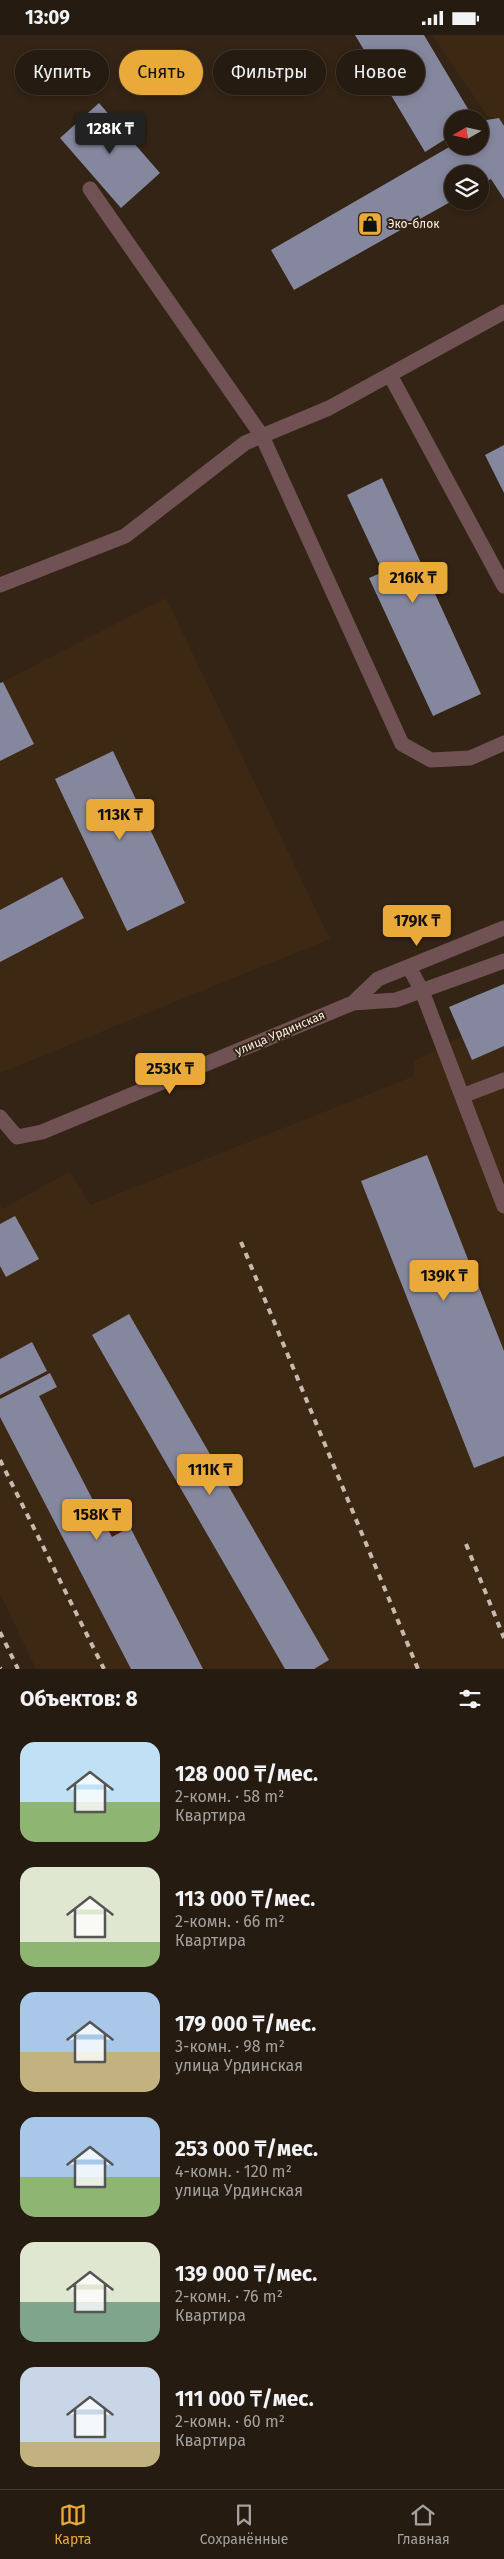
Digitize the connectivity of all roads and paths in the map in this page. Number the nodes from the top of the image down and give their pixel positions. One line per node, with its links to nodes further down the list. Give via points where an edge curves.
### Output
1 (90, 189): 4 (street)
2 (504, 312): 3 (street)
3 (390, 375): 4 (street, via 329,408); 6 (street)
4 (262, 436): 5 (street, via 245,443 125,536); 7 (street, via 402,744 431,760 470,758)
5 (0, 585)
6 (504, 586)
7 (504, 743)
8 (504, 928): 10 (street, улица Урдинская)
9 (504, 961): 11 (street)
10 (409, 967): 11 (street); 12 (street, улица Урдинская, via 378,979)
11 (422, 991): 12 (street, via 396,1000); 14 (street)
12 (353, 1003): 15 (street, улица Урдинская, via 42,1132 17,1137)
13 (504, 1080): 14 (street)
14 (462, 1096): 16 (street)
15 (0, 1117)
16 (504, 1206)

